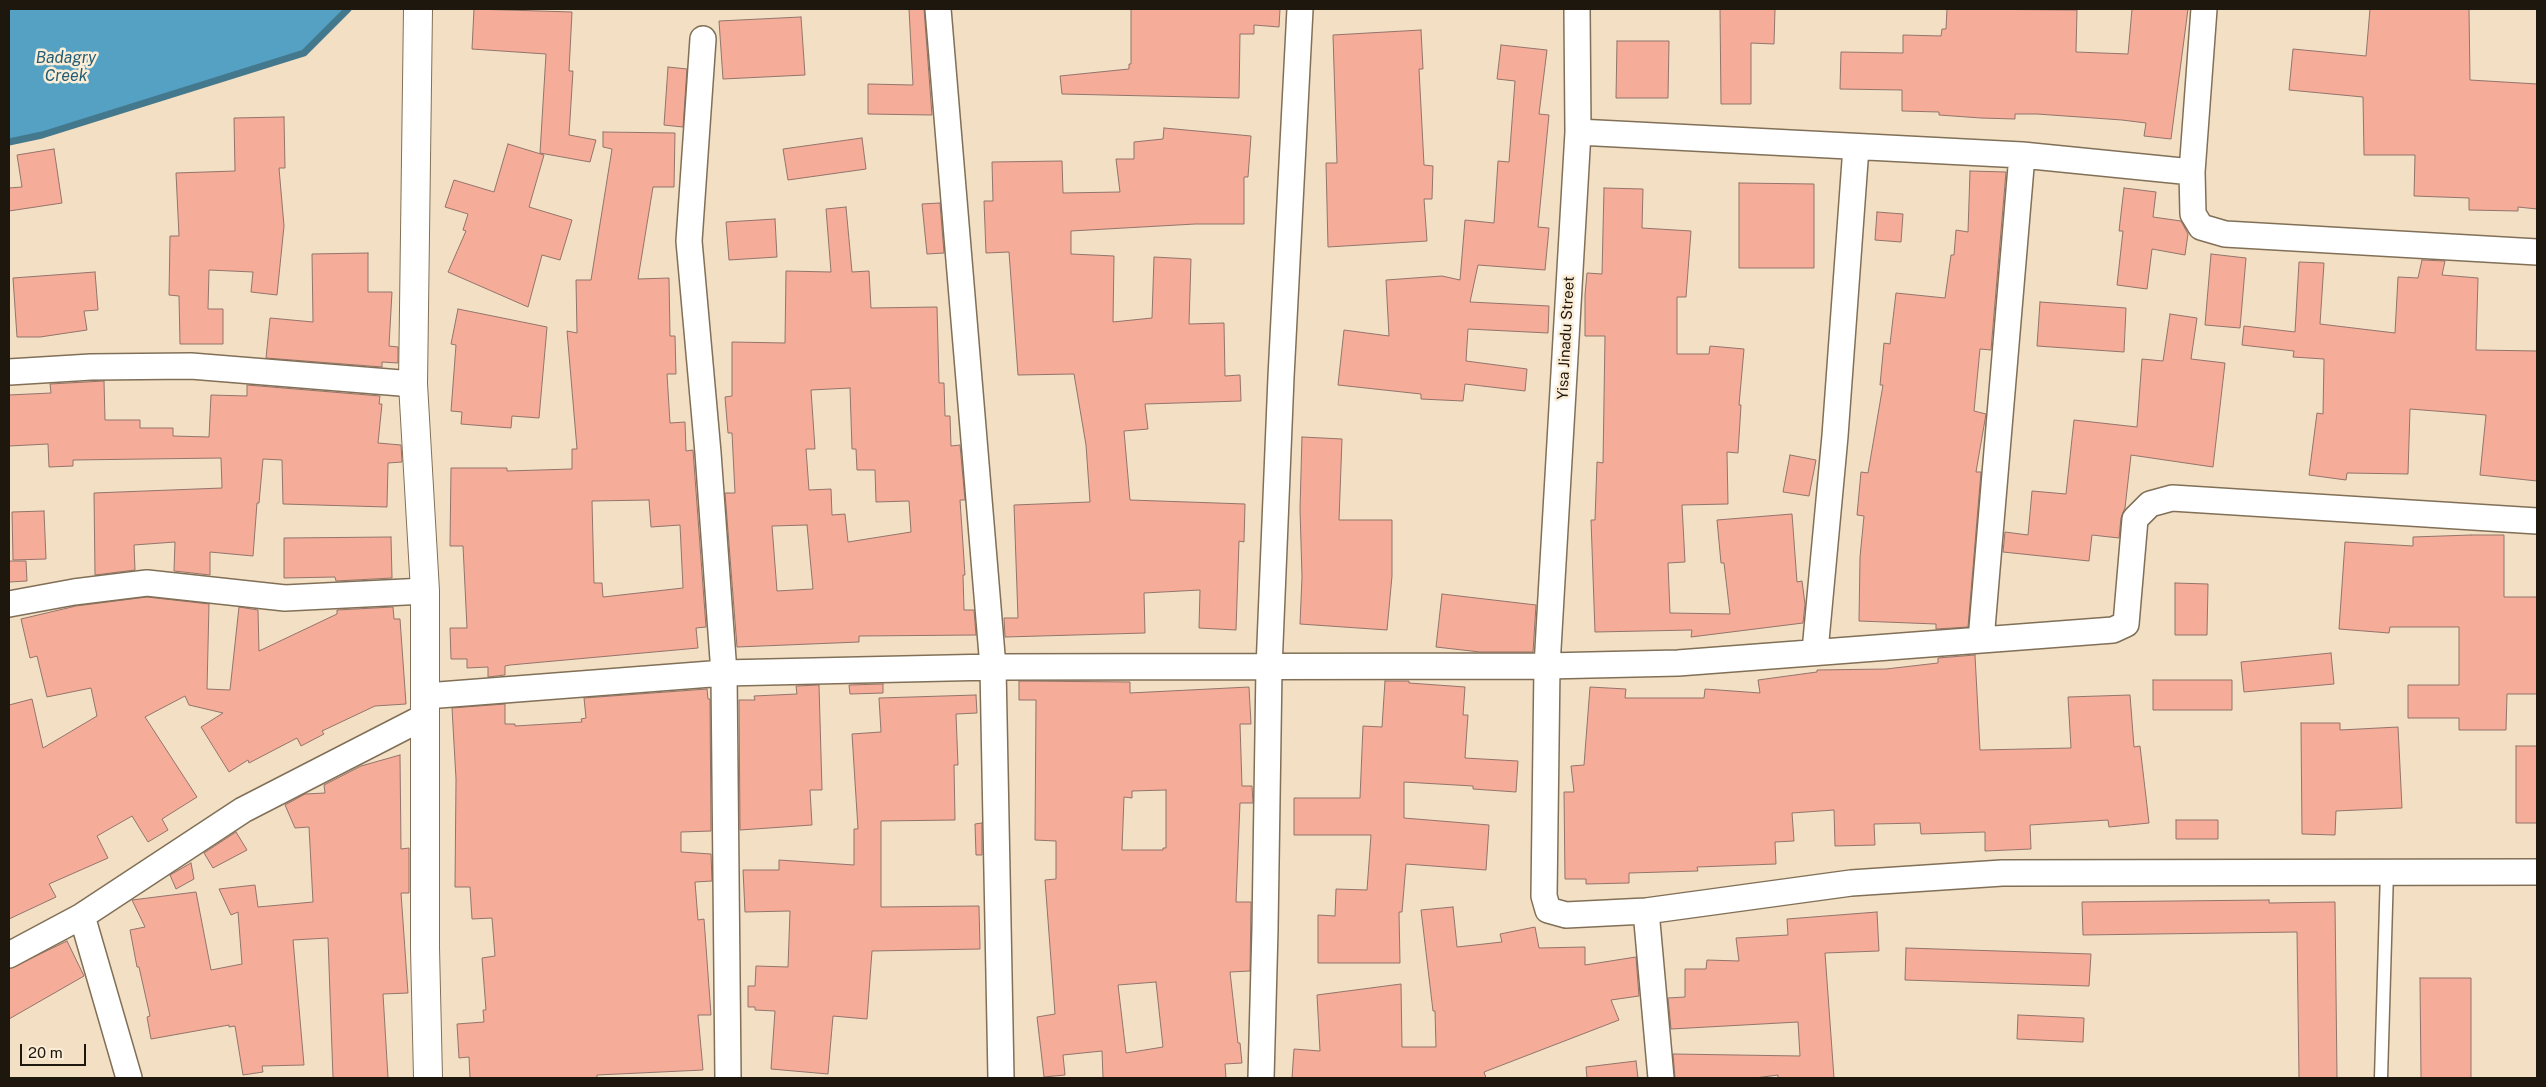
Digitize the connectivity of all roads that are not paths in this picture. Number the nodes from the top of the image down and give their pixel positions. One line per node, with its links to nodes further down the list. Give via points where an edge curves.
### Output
1 (418, 9): 13 (street)
2 (938, 9): 20 (street)
3 (1300, 9): 21 (street)
4 (1577, 9): 7 (street, Yisa Jinadu Street)
5 (2204, 9): 10 (street)
6 (703, 39): 22 (street, via 689,242)
7 (1578, 132): 8 (street); 19 (street, Yisa Jinadu Street)
8 (1856, 147): 9 (street); 18 (street)
9 (2022, 154): 10 (street); 17 (street)
10 (2192, 172): 11 (street, via 2193,214 2202,227 2225,234)
11 (2537, 252)
12 (9, 372): 13 (street, via 91,366 191,366)
13 (413, 384): 15 (street)
14 (2537, 521): 17 (street, via 2172,498 2150,504 2135,519 2126,624 2113,630)
15 (425, 591): 16 (street, via 285,598 147,583); 23 (street)
16 (9, 604)
17 (1980, 640): 18 (street)
18 (1815, 652): 19 (street, via 1678,663)
19 (1547, 666): 21 (street); 26 (street, Yisa Jinadu Street, via 1544,896 1548,910 1566,915)
20 (993, 667): 21 (street); 22 (street); 32 (street)
21 (1269, 668): 33 (street)
22 (724, 674): 23 (street); 31 (street)
23 (426, 706): 27 (street, via 243,810); 30 (street)
24 (2387, 871): 25 (street); 26 (street, via 2002,873 1850,883); 35 (lane)
25 (2537, 872)
26 (1646, 911): 34 (street)
27 (82, 916): 28 (street); 29 (street)
28 (9, 955)
29 (129, 1078)
30 (428, 1078)
31 (728, 1078)
32 (1001, 1078)
33 (1261, 1078)
34 (1661, 1078)
35 (2381, 1078)

